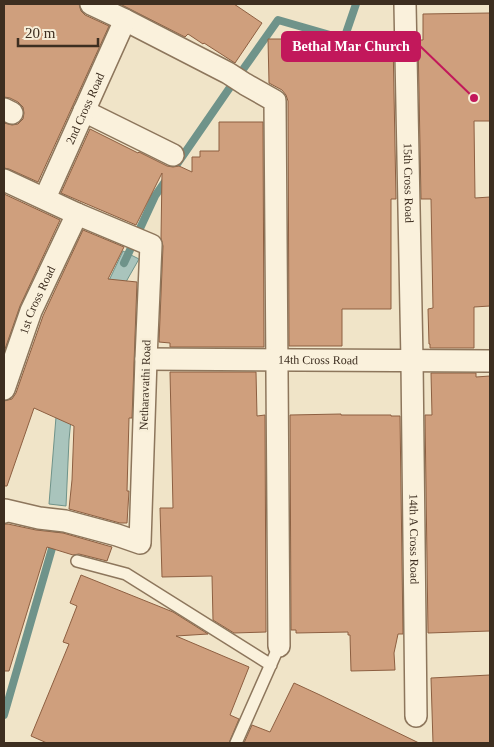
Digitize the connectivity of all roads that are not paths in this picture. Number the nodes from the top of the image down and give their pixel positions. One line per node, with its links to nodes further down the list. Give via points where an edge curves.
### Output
1 (91, 4): 3 (street)
2 (405, 4): 11 (street, 15th Cross Road)
3 (125, 20): 4 (street, 2nd Cross Road); 10 (street, via 275,101)
4 (84, 111): 5 (street); 7 (street, 2nd Cross Road)
5 (173, 155)
6 (4, 180): 7 (street, Netharavathi Road)
7 (45, 198): 8 (street, Netharavathi Road)
8 (77, 214): 9 (street, Netharavathi Road, via 151,246); 13 (street, 1st Cross Road, via 31,311)
9 (146, 359): 10 (street, 14th Cross Road); 14 (street, Netharavathi Road, via 140,543 65,521)
10 (278, 360): 11 (street, 14th Cross Road); 16 (street)
11 (412, 361): 12 (street, 14th Cross Road); 17 (street, 14th A Cross Road)
12 (490, 361)
13 (4, 389)
14 (4, 512)
15 (76, 562): 16 (lane, via 126,574)
16 (275, 655): 18 (lane)
17 (416, 716)
18 (236, 743)

